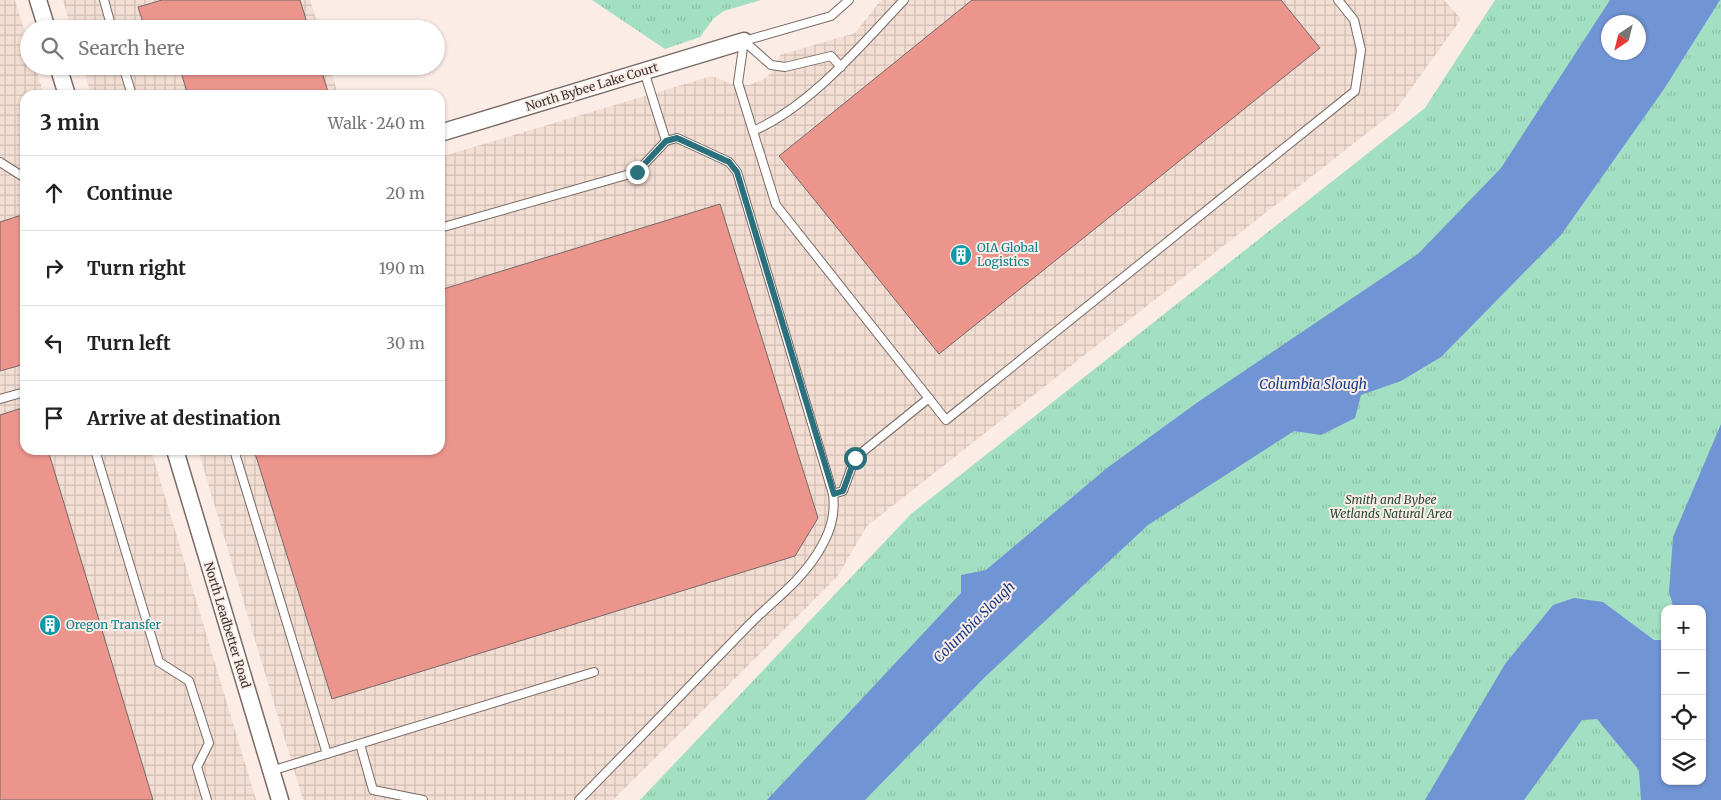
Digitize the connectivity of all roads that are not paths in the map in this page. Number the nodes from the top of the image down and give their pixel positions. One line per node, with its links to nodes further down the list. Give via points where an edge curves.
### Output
1 (38, 0): 6 (street)
2 (104, 0): 7 (lane)
3 (849, 0): 8 (lane, via 831,16)
4 (904, 0): 9 (lane)
5 (1338, 0): 22 (lane, via 1354,20 1360,50 1355,91 946,420)
6 (44, 20)
7 (110, 20)
8 (744, 41): 9 (lane, via 771,65 785,68 831,56); 10 (street, North Bybee Lake Court); 16 (lane, via 738,83)
9 (841, 68): 16 (lane, via 775,122)
10 (644, 71): 15 (street, North Bybee Lake Court); 17 (lane)
11 (61, 75): 13 (street)
12 (126, 75): 14 (lane)
13 (65, 90)
14 (130, 90)
15 (445, 131)
16 (753, 131): 22 (lane, via 776,205)
17 (666, 141): 20 (lane, via 637,172); 27 (lane, via 677,138 729,162 737,172)
18 (0, 162): 19 (lane)
19 (20, 175)
20 (445, 227)
21 (20, 393): 23 (lane)
22 (928, 398): 27 (lane, via 855,458 843,491)
23 (0, 399)
24 (97, 455): 32 (lane, via 159,662 189,681 209,744 197,767)
25 (176, 455): 31 (street, North Leadbetter Road)
26 (236, 455): 30 (lane)
27 (834, 494): 35 (lane, via 835,511 830,529 794,586 750,624)
28 (594, 672): 29 (lane)
29 (360, 744): 30 (lane); 34 (lane, via 373,790)
30 (327, 754): 31 (lane)
31 (271, 771): 33 (street, North Leadbetter Road)
32 (207, 800)
33 (280, 800)
34 (423, 800)
35 (579, 800)

